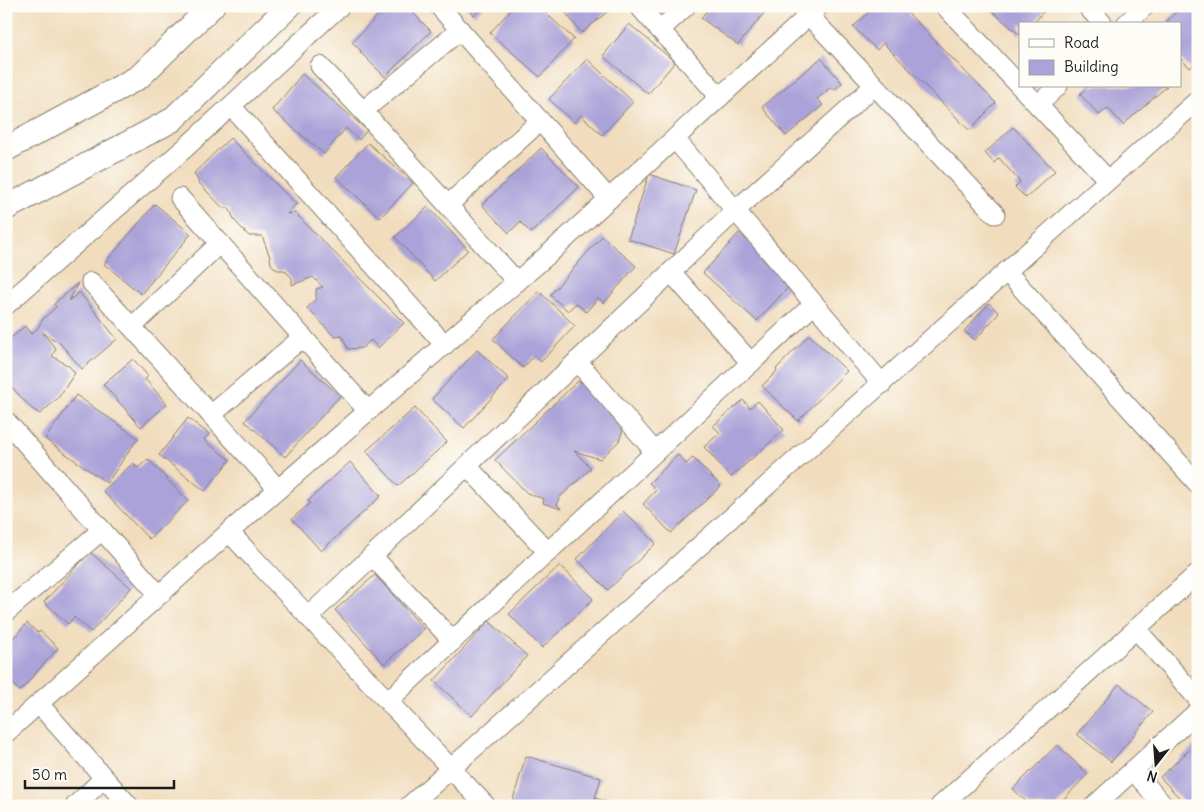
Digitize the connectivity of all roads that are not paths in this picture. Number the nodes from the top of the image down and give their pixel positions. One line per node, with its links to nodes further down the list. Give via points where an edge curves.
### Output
1 (212, 6): 29 (street, via 139,77)
2 (289, 6): 34 (street, via 172,120)
3 (340, 6): 25 (street)
4 (439, 6): 13 (street)
5 (638, 6): 14 (street)
6 (686, 6): 14 (street)
7 (945, 6): 18 (street)
8 (1086, 6): 11 (street)
9 (1145, 6): 12 (street)
10 (809, 10): 17 (street); 19 (street)
11 (1101, 22)
12 (1128, 22)
13 (460, 30): 26 (street); 27 (street)
14 (660, 30): 16 (street)
15 (320, 66): 26 (street)
16 (697, 72): 17 (street); 22 (street)
17 (735, 83): 22 (street)
18 (1019, 85)
19 (874, 86): 35 (street); 36 (street)
20 (1022, 88): 24 (street)
21 (1056, 88): 24 (street)
22 (720, 97): 28 (street)
23 (1198, 100): 30 (street)
24 (1038, 105): 30 (street)
25 (231, 106): 43 (street); 46 (street)
26 (362, 111): 33 (street)
27 (540, 121): 32 (street); 33 (street)
28 (675, 139): 32 (street); 35 (street)
29 (6, 149)
30 (1108, 180): 39 (street)
31 (180, 198): 37 (street)
32 (609, 199): 41 (street)
33 (448, 205): 41 (street)
34 (6, 208)
35 (736, 210): 38 (street); 42 (street)
36 (995, 214)
37 (220, 243): 44 (street); 45 (street)
38 (671, 272): 47 (street); 48 (street)
39 (1006, 272): 49 (street); 55 (street)
40 (91, 282): 44 (street)
41 (517, 282): 46 (street)
42 (814, 304): 48 (street); 49 (street)
43 (6, 305)
44 (132, 327): 51 (street)
45 (303, 337): 50 (street); 51 (street)
46 (445, 344): 50 (street)
47 (577, 361): 53 (street); 54 (street)
48 (751, 363): 53 (street)
49 (882, 384): 72 (street)
50 (368, 411): 56 (street)
51 (211, 415): 56 (street)
52 (9, 431): 57 (street)
53 (655, 452): 59 (street)
54 (467, 466): 59 (street); 60 (street)
55 (1198, 484)
56 (278, 489): 58 (street)
57 (102, 530): 62 (street); 63 (street)
58 (229, 532): 62 (street); 64 (street)
59 (548, 552): 66 (street)
60 (372, 556): 64 (street); 66 (street)
61 (1198, 573): 65 (street)
62 (159, 595): 69 (street)
63 (7, 609)
64 (308, 617): 68 (street)
65 (1136, 629): 67 (street); 79 (street)
66 (453, 641): 68 (street)
67 (1198, 699)
68 (388, 701): 72 (street)
69 (39, 704): 71 (street); 74 (street)
70 (1198, 711): 73 (street)
71 (6, 733)
72 (451, 768): 77 (street); 78 (street)
73 (1133, 770): 80 (street); 81 (street)
74 (104, 778): 75 (street); 76 (street)
75 (75, 806)
76 (129, 806)
77 (409, 806)
78 (486, 806)
79 (940, 806)
80 (1094, 806)
81 (1164, 806)

